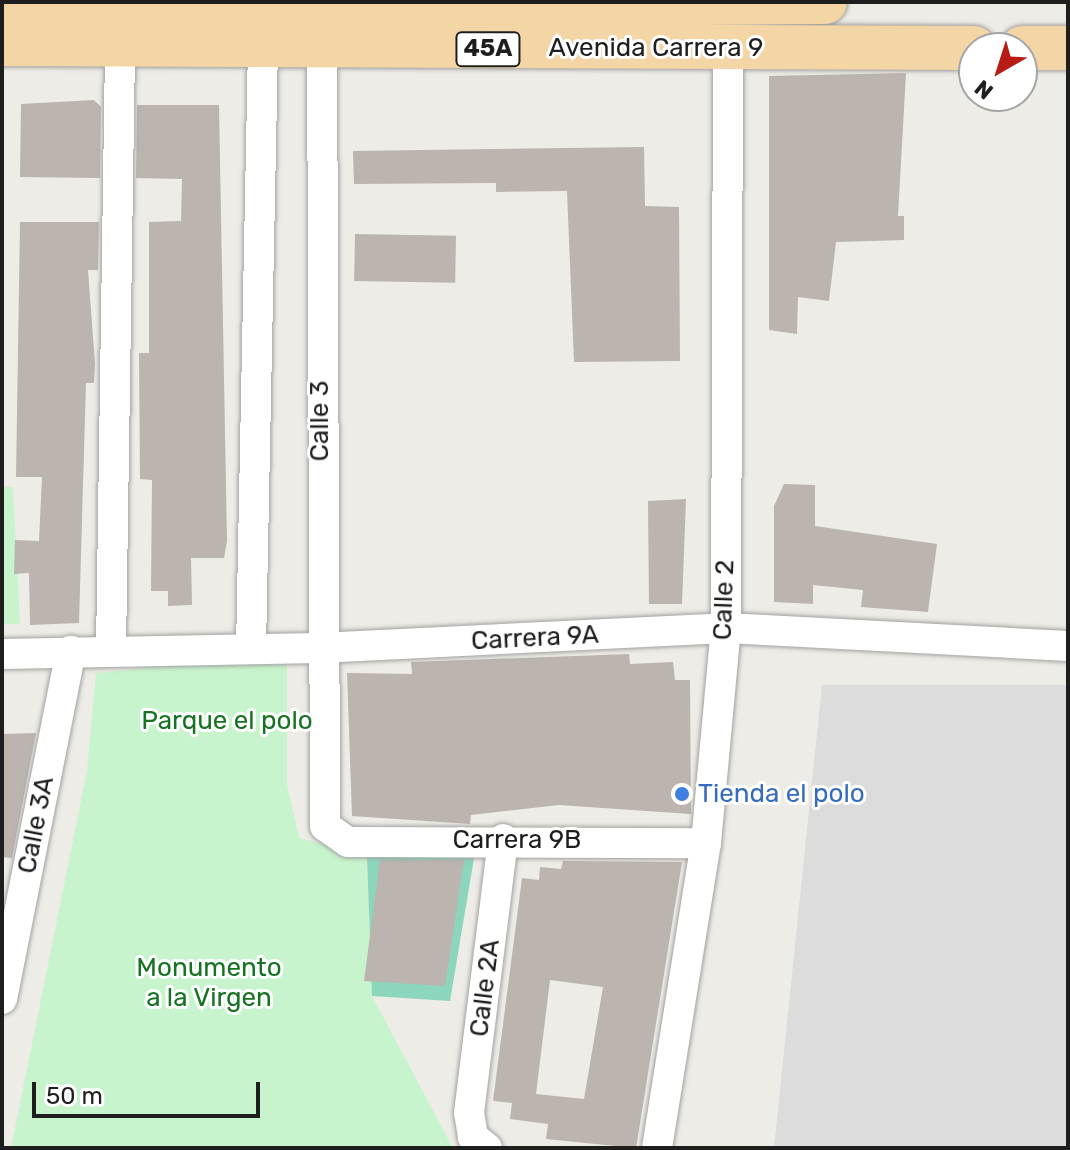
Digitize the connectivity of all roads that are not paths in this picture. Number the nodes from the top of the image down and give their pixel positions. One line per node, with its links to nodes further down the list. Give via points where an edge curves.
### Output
1 (728, 2): 2 (main road, Avenida Carrera 9 / 45A); 3 (main road, Avenida Carrera 9 / 45A)
2 (825, 2)
3 (324, 6): 4 (main road, Avenida Carrera 9 / 45A); 12 (street, Calle 3)
4 (2, 9)
5 (2, 44): 6 (main road, Avenida Carrera 9 / 45A)
6 (120, 48): 7 (main road, Avenida Carrera 9 / 45A); 17 (street)
7 (263, 48): 12 (main road, Avenida Carrera 9 / 45A); 16 (street)
8 (728, 48): 9 (main road, Avenida Carrera 9 / 45A); 12 (main road, Avenida Carrera 9 / 45A); 13 (street, Calle 2)
9 (958, 48)
10 (1038, 48): 11 (main road)
11 (1068, 48)
12 (321, 49): 15 (street, Calle 3)
13 (726, 628): 14 (street, Carrera 9A); 15 (street, Carrera 9A); 22 (street, Calle 2)
14 (1068, 646)
15 (319, 648): 16 (street, Carrera 9A); 20 (street, Calle 3, via 323,817)
16 (251, 649): 17 (street, Carrera 9A)
17 (111, 650): 18 (street, Carrera 9A)
18 (71, 651): 19 (street, Carrera 9A); 23 (street, Calle 3A)
19 (2, 654)
20 (330, 834): 21 (street, Carrera 9B, via 348,842)
21 (503, 839): 22 (street, Carrera 9B); 24 (street, Calle 2A, via 469,1113)
22 (706, 843): 25 (street, Calle 2)
23 (2, 999)
24 (480, 1142)
25 (657, 1148)

